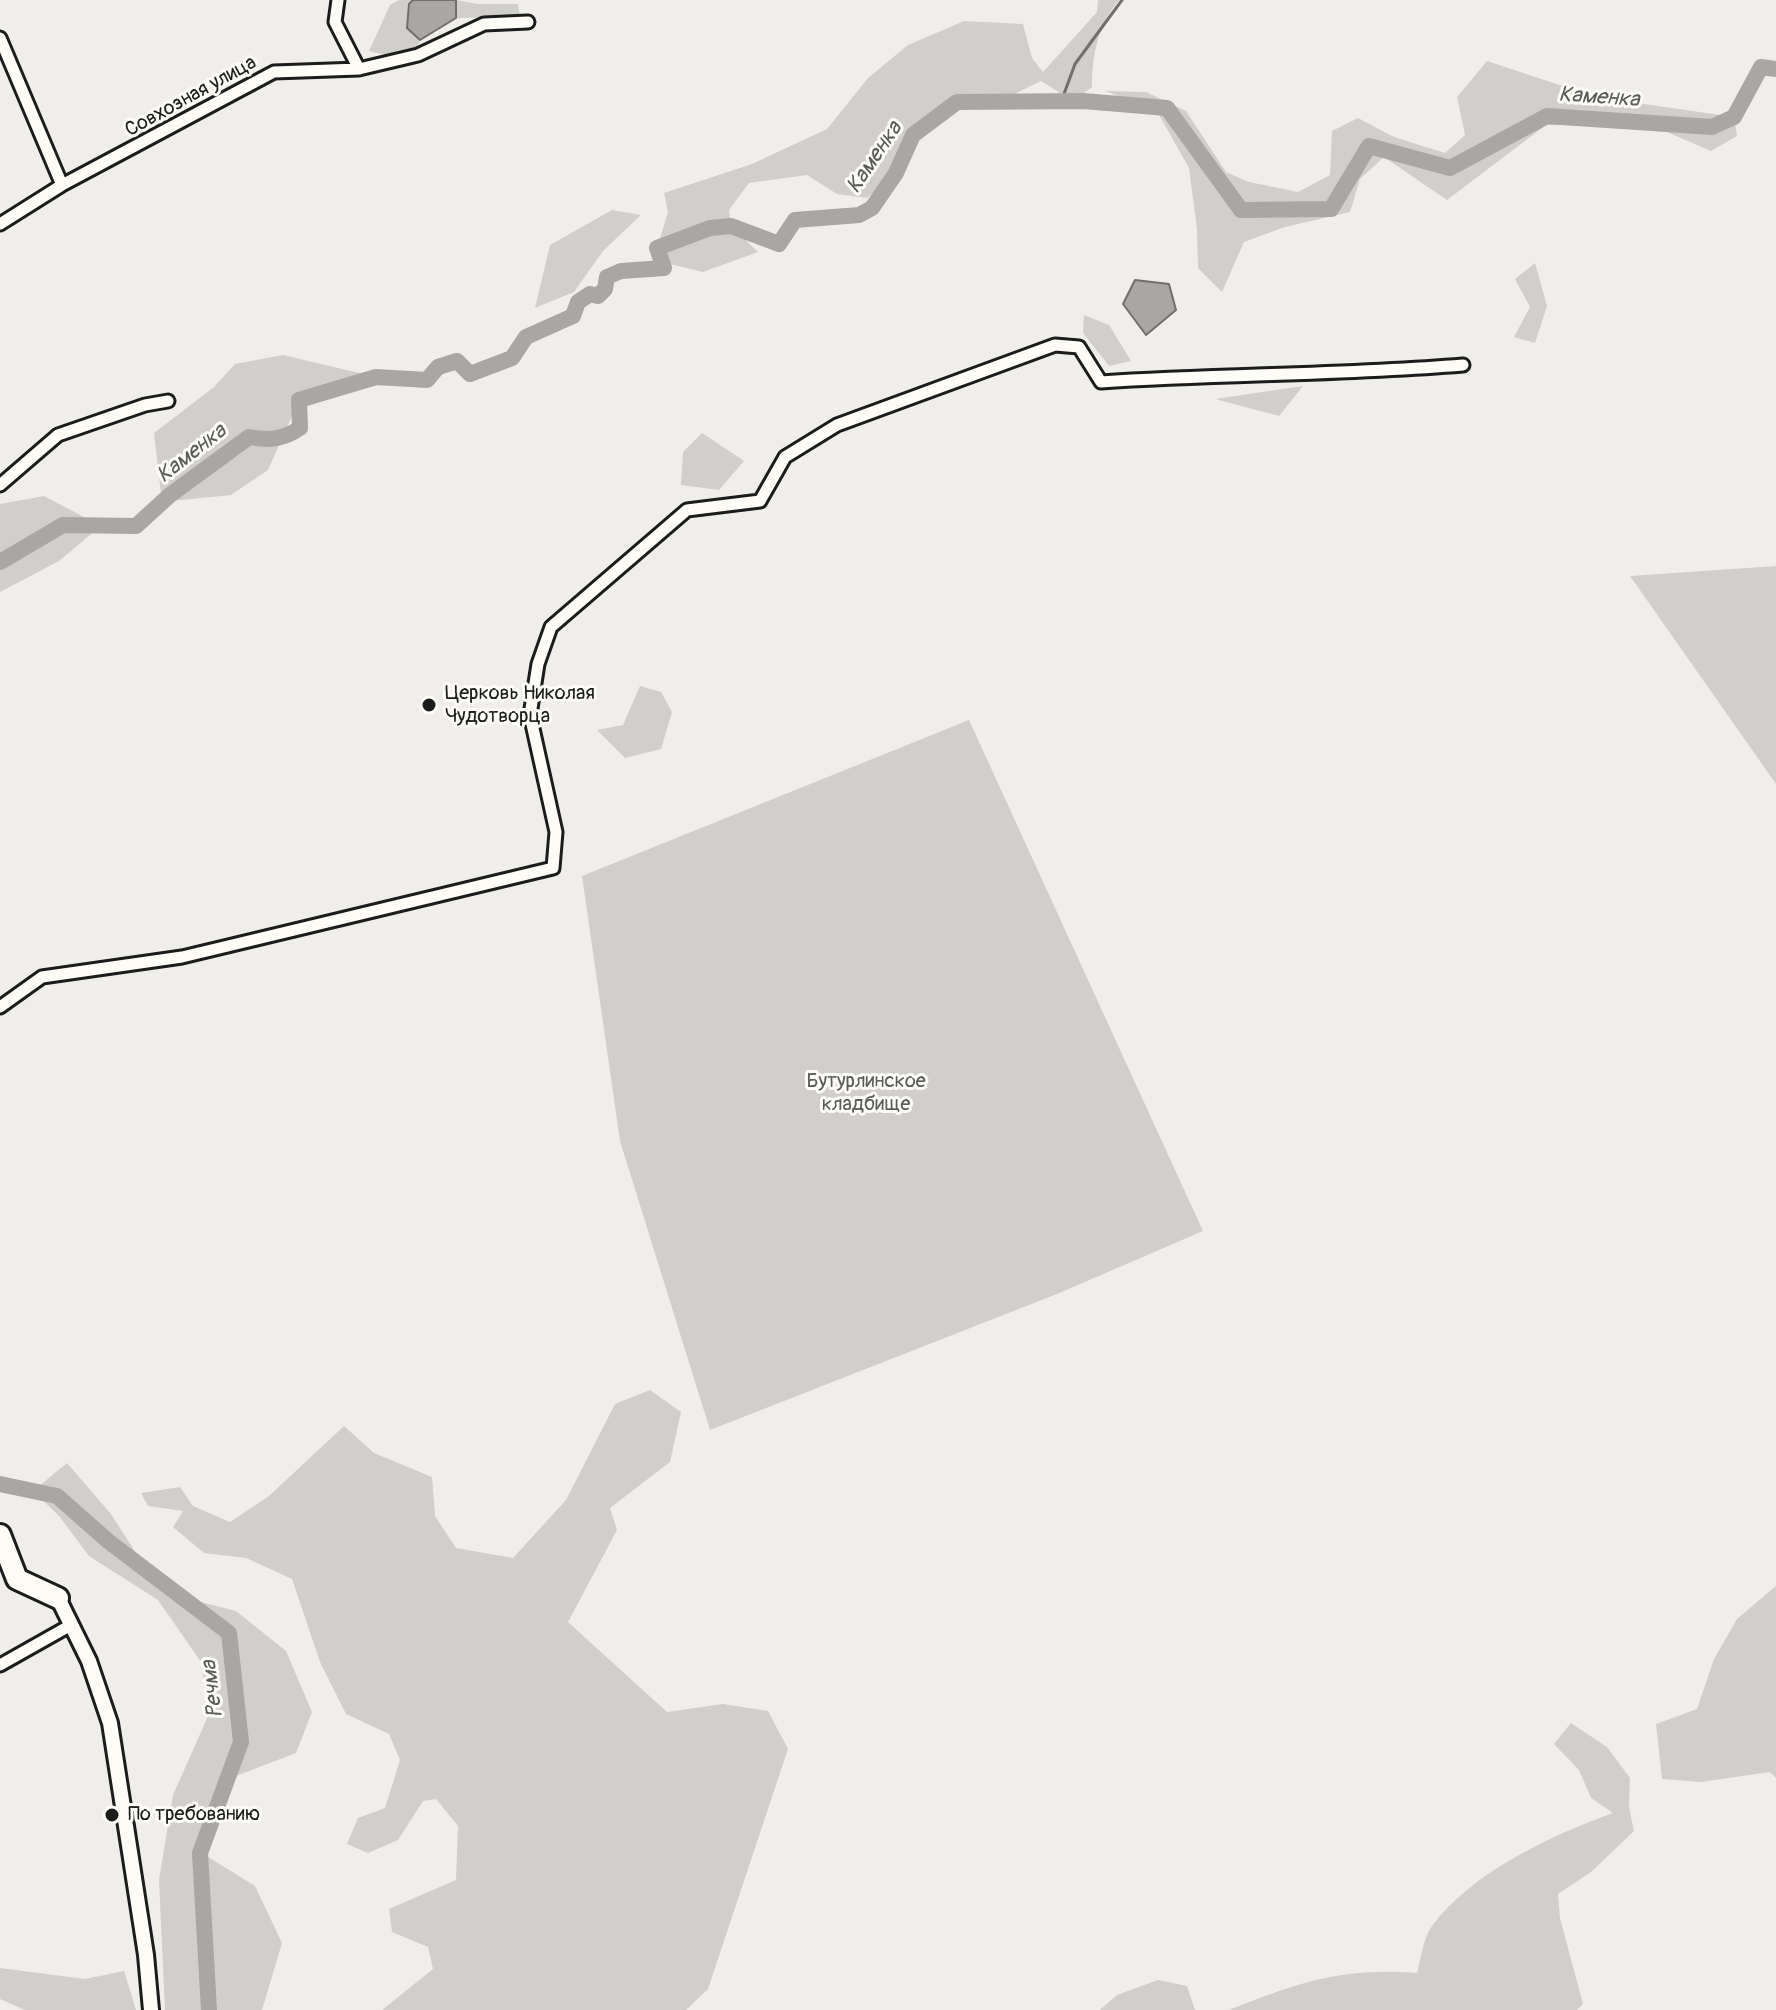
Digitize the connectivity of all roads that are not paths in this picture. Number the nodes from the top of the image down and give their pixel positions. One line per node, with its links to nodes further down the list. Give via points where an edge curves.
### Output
1 (338, 0): 4 (street, via 335,22)
2 (528, 22): 4 (street, Совхозная улица, via 484,24 418,55)
3 (0, 38): 5 (street)
4 (359, 69): 5 (street, Совхозная улица, via 274,72)
5 (62, 185): 6 (street, Совхозная улица)
6 (0, 224)
7 (1463, 365): 10 (street, via 1101,382 1079,347 1055,345 837,425 785,457 760,501 687,510 551,627 538,664 530,715 556,832 553,868 182,957 42,977)
8 (168, 401): 9 (street, via 58,435)
9 (0, 485)
10 (0, 1007)
11 (0, 1535): 12 (highway, via 17,1579)
12 (58, 1598): 13 (main road)
13 (71, 1625): 14 (street); 15 (main road, via 110,1723)
14 (0, 1665)
15 (151, 2010)

